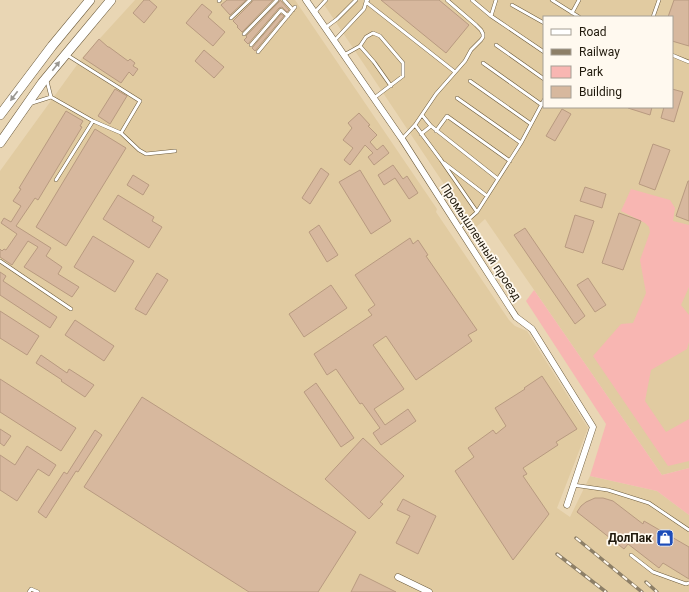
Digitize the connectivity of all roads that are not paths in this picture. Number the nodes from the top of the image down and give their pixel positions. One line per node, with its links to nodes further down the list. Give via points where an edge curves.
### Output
1 (90, 0): 48 (main road, one-way to 48)
2 (111, 0): 33 (main road)
3 (250, 0): 23 (lane)
4 (277, 0): 26 (lane)
5 (284, 0): 19 (lane, via 294,8)
6 (306, 0): 17 (street, Промышленный проезд)
7 (326, 0): 17 (lane)
8 (356, 0): 25 (lane)
9 (447, 0): 38 (lane, via 483,34)
10 (472, 0): 20 (lane)
11 (496, 0): 20 (lane)
12 (578, 0): 18 (lane)
13 (659, 0): 22 (lane)
14 (367, 1): 27 (lane, via 364,9); 38 (lane)
15 (554, 1): 18 (lane)
16 (512, 5): 24 (lane)
17 (314, 12): 25 (street, Промышленный проезд)
18 (572, 12): 21 (lane)
19 (288, 16): 28 (lane, via 281,10); 32 (lane)
20 (491, 16): 31 (lane)
21 (578, 16)
22 (653, 16)
23 (231, 18)
24 (543, 21)
25 (325, 28): 27 (street, Промышленный проезд)
26 (244, 34)
27 (334, 40): 34 (street, Промышленный проезд)
28 (251, 44)
29 (496, 45): 40 (lane)
30 (360, 46): 34 (lane); 42 (lane); 42 (lane, via 366,37 373,33 380,36 403,63 404,76)
31 (543, 51)
32 (258, 52)
33 (66, 54): 39 (main road, one-way to 33); 55 (lane, via 140,101)
34 (344, 55): 45 (street, Промышленный проезд)
35 (673, 55): 36 (lane)
36 (689, 62)
37 (483, 63): 47 (lane)
38 (455, 72): 49 (lane)
39 (47, 78): 43 (lane); 46 (main road)
40 (543, 78)
41 (470, 81): 51 (lane)
42 (390, 86): 45 (lane)
43 (51, 96): 46 (lane); 50 (lane)
44 (457, 98): 59 (lane)
45 (374, 99): 57 (street, Промышленный проезд)
46 (27, 104): 58 (main road)
47 (542, 104): 51 (lane)
48 (0, 115)
49 (422, 115): 52 (lane); 53 (lane)
50 (93, 121): 55 (lane); 64 (lane)
51 (531, 124): 59 (lane)
52 (415, 125): 56 (lane); 57 (lane)
53 (431, 126): 54 (lane); 56 (lane)
54 (436, 131): 62 (lane, via 447,116); 63 (lane)
55 (121, 133): 60 (lane, via 146,154)
56 (421, 134): 61 (lane)
57 (402, 139): 67 (street, Промышленный проезд)
58 (0, 143)
59 (521, 143): 62 (lane)
60 (175, 151)
61 (441, 160): 65 (lane); 66 (lane)
62 (510, 161): 63 (lane)
63 (498, 179): 65 (lane)
64 (56, 180)
65 (487, 196): 66 (lane)
66 (477, 212): 67 (lane)
67 (460, 228): 70 (street, Промышленный проезд, via 516,317 532,329 593,427)
68 (0, 261): 69 (lane)
69 (71, 309)
70 (573, 485): 71 (street, Промышленный проезд); 72 (lane, via 608,490 649,503)
71 (567, 505)
72 (689, 530)
73 (631, 555): 75 (lane, via 653,572)
74 (398, 577): 78 (street)
75 (689, 583)
76 (29, 592): 77 (lane, via 31,589)
77 (38, 592)
78 (429, 592)

